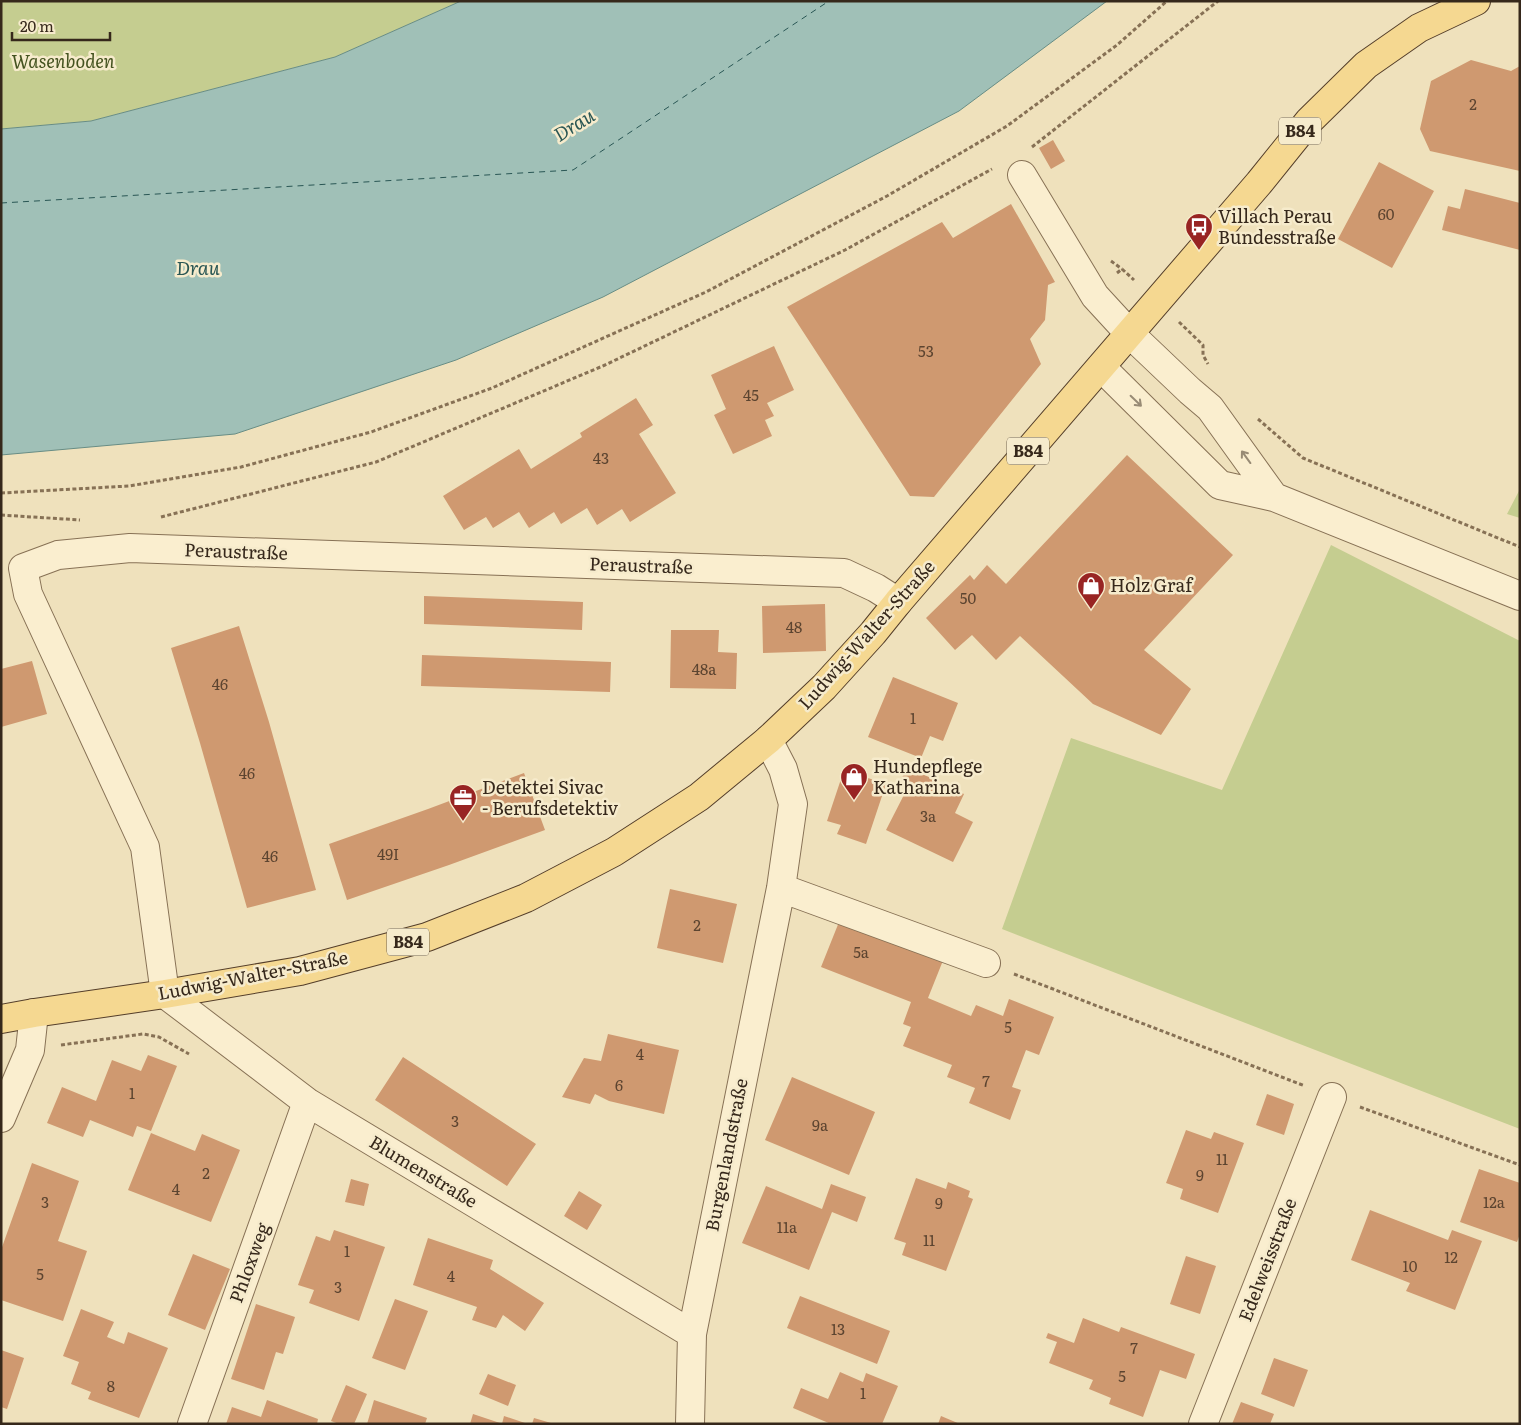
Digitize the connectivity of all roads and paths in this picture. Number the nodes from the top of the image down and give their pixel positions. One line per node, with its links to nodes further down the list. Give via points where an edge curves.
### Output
1 (1167, 1): 14 (path, via 1118,45 1007,126 887,196 706,292 492,388 371,432 241,468 129,486)
2 (1218, 1): 4 (path)
3 (1476, 1): 10 (main road, Ludwig-Walter-Straße / B84, via 1419,28 1366,65 1309,120)
4 (1029, 149)
5 (994, 168): 16 (path, via 846,250 605,365 376,462)
6 (1022, 174): 10 (street, via 1095,296)
7 (1126, 273): 8 (path, via 1122,268)
8 (1113, 277)
9 (1188, 330): 12 (path, via 1202,345)
10 (1130, 332): 11 (main road, Ludwig-Walter-Straße / B84); 15 (street, one-way to 10, via 1210,408)
11 (1100, 367): 15 (street, one-way to 15, via 1220,485); 19 (main road, Ludwig-Walter-Straße / B84)
12 (1210, 367)
13 (1253, 415): 17 (path, via 1303,458)
14 (1, 493)
15 (1274, 497): 18 (street)
16 (154, 518)
17 (1520, 546)
18 (1520, 596)
19 (898, 602): 20 (main road, Ludwig-Walter-Straße / B84, via 824,688); 23 (street, Peraustraße, via 844,573 826,572 130,548 58,555 23,568 28,594 145,847)
20 (768, 740): 21 (street, Burgenlandstraße, via 783,769 794,804); 23 (main road, Ludwig-Walter-Straße / B84, via 691,802 614,852 526,898 427,937 300,971)
21 (781, 888): 22 (street); 32 (street, Burgenlandstraße)
22 (986, 963): 28 (path)
23 (165, 994): 24 (main road, Ludwig-Walter-Straße / B84); 29 (street, Blumenstraße)
24 (34, 1013): 25 (main road, Ludwig-Walter-Straße / B84); 26 (street)
25 (1, 1019)
26 (30, 1050): 27 (path, via 144,1034); 30 (street)
27 (191, 1055)
28 (1332, 1096): 31 (path); 35 (street, Edelweisstraße)
29 (307, 1102): 32 (street, Blumenstraße); 34 (street, Phloxweg)
30 (1, 1118)
31 (1520, 1165)
32 (692, 1334): 33 (street, Burgenlandstraße)
33 (692, 1422)
34 (192, 1424)
35 (1203, 1424)

